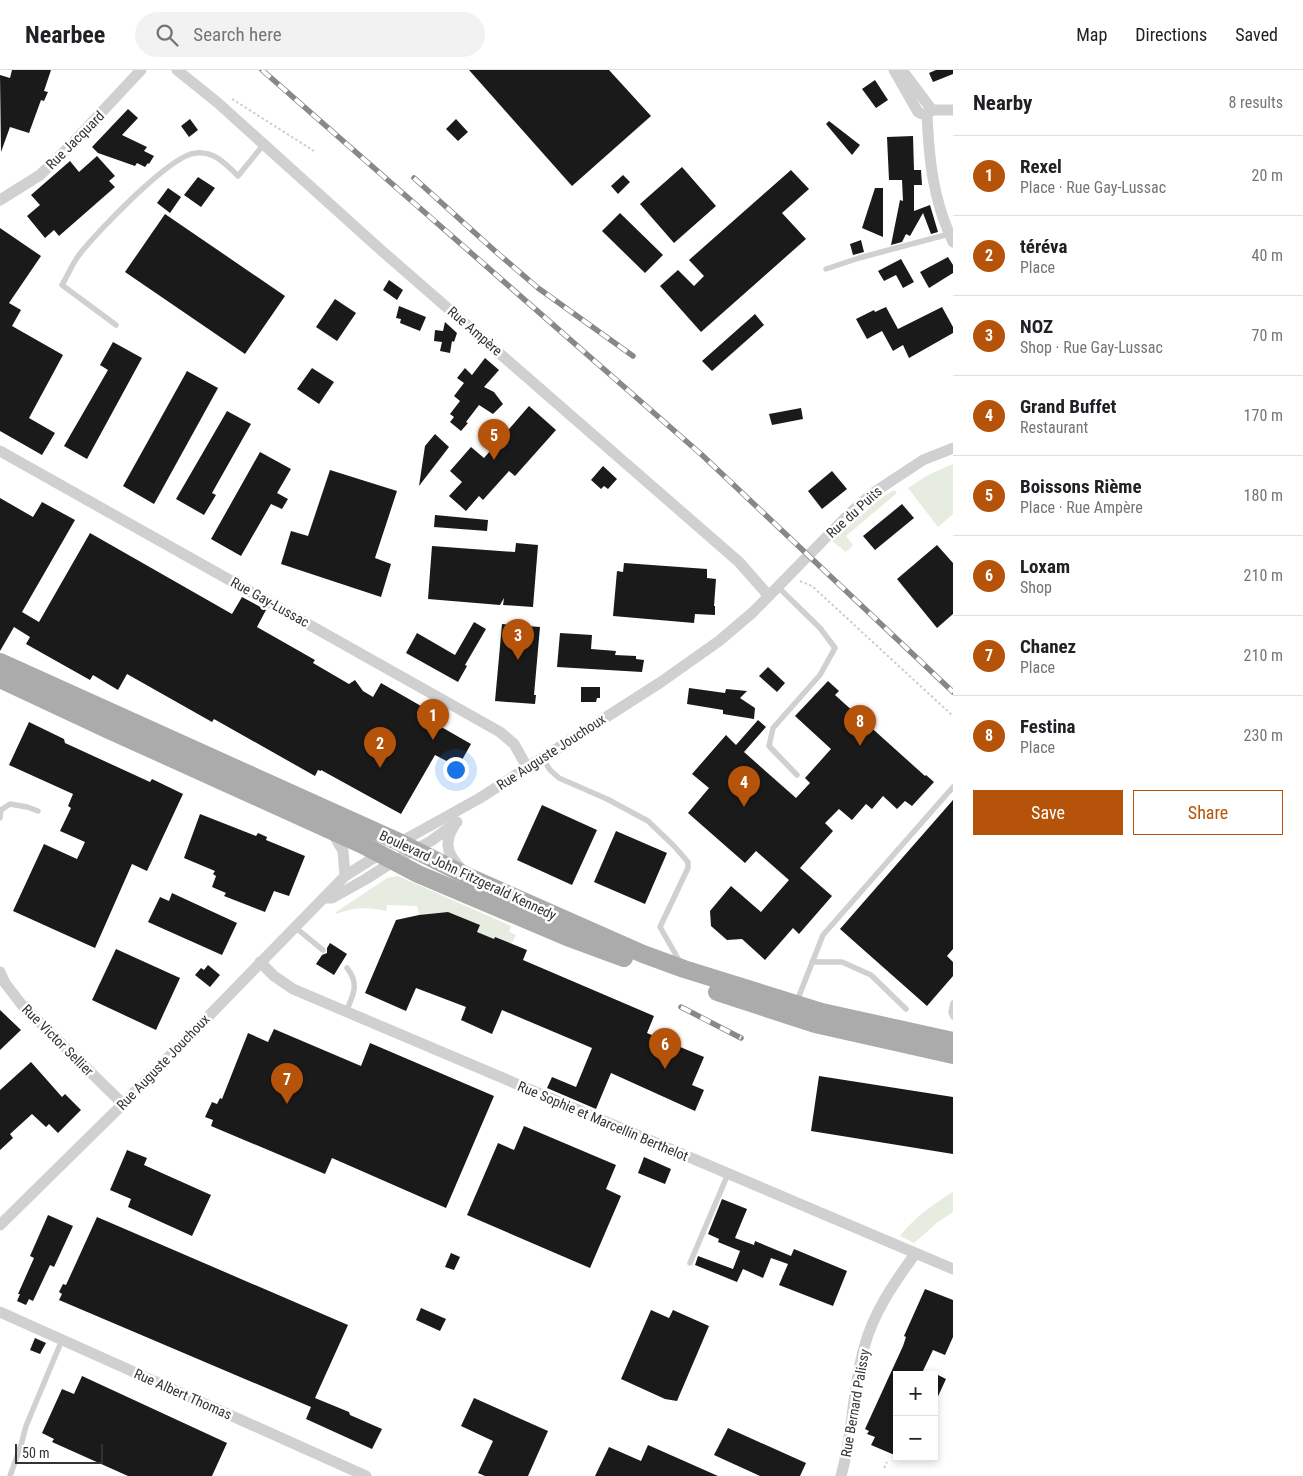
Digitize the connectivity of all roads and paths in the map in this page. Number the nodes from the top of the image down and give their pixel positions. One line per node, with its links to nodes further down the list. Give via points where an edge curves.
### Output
1 (141, 70): 10 (street, Rue Jacquard, via 40,175)
2 (177, 70): 5 (street, Rue Ampère)
3 (894, 70): 7 (street, via 915,109 922,114)
4 (902, 70): 7 (street)
5 (218, 103): 8 (street, Rue Ampère); 9 (path, via 235,100)
6 (953, 110): 7 (street)
7 (930, 112): 11 (street, via 929,160)
8 (264, 144): 13 (lane, via 238,176 223,161 210,154 186,155 133,196 79,256 62,285); 18 (street, Rue Ampère, via 739,562)
9 (314, 151)
10 (0, 200)
11 (951, 238): 12 (lane, via 859,258)
12 (826, 269)
13 (116, 325)
14 (953, 448): 17 (street, Rue du Puits, via 923,460 872,492)
15 (0, 450): 23 (street, Rue Gay-Lussac, via 500,732 514,744)
16 (796, 578): 21 (path, via 812,586)
17 (778, 586): 18 (street, Rue du Puits); 24 (lane, via 820,628 834,648 820,675 773,728 769,746)
18 (769, 596): 22 (street, Rue Auguste Jouchoux, via 719,641 676,672)
19 (0, 662): 31 (main road, Boulevard John Fitzgerald Kennedy)
20 (0, 679): 30 (main road, Boulevard John Fitzgerald Kennedy)
21 (953, 716)
22 (542, 758): 23 (street, Rue Auguste Jouchoux); 41 (lane, via 559,778 648,821 688,862 660,927)
23 (527, 767): 26 (street, Rue Auguste Jouchoux)
24 (797, 775)
25 (953, 787): 39 (lane, via 823,935)
26 (480, 798): 29 (street, Rue Auguste Jouchoux); 31 (street, Rue Auguste Jouchoux)
27 (38, 811): 28 (lane, via 10,804 1,810)
28 (0, 818)
29 (456, 822): 31 (street, Rue Auguste Jouchoux, via 431,841); 34 (street, via 448,836 448,850)
30 (332, 832): 32 (main road, Boulevard John Fitzgerald Kennedy); 33 (street, via 343,851)
31 (407, 846): 32 (street, Rue Auguste Jouchoux); 32 (street, Rue Auguste Jouchoux); 34 (main road, Boulevard John Fitzgerald Kennedy)
32 (387, 858): 33 (street, Rue Auguste Jouchoux); 35 (street, Rue Auguste Jouchoux, via 332,898); 49 (main road, Boulevard John Fitzgerald Kennedy, via 567,937 683,980 815,1024)
33 (345, 876): 35 (street, Rue Auguste Jouchoux)
34 (469, 877): 41 (main road, Boulevard John Fitzgerald Kennedy)
35 (326, 898): 36 (street, Rue Auguste Jouchoux)
36 (295, 927): 37 (lane); 38 (street, Rue Auguste Jouchoux)
37 (323, 950)
38 (260, 962): 46 (street, Rue Sophie et Marcellin Berthelot, via 293,989); 50 (street, Rue Auguste Jouchoux)
39 (812, 962): 44 (lane); 45 (lane, via 842,962 871,975)
40 (347, 968): 46 (lane, via 354,976 355,984)
41 (684, 969): 44 (main road, Boulevard John Fitzgerald Kennedy)
42 (0, 972): 50 (street, Rue Victor Sellier, via 22,1005)
43 (953, 1003): 47 (lane, via 950,1012)
44 (796, 1004): 48 (main road, Boulevard John Fitzgerald Kennedy)
45 (906, 1009)
46 (346, 1012): 51 (street, Rue Sophie et Marcellin Berthelot)
47 (953, 1017)
48 (953, 1041)
49 (953, 1055)
50 (123, 1104): 52 (street, Rue Auguste Jouchoux)
51 (728, 1174): 53 (street, Rue Sophie et Marcellin Berthelot); 54 (lane)
52 (0, 1225)
53 (915, 1254): 55 (street, Rue Sophie et Marcellin Berthelot); 62 (street, Rue Bernard Palissy, via 885,1297 864,1348)
54 (690, 1263)
55 (953, 1270)
56 (0, 1312): 57 (street, Rue Albert Thomas)
57 (62, 1340): 60 (lane, via 26,1426); 61 (street, Rue Albert Thomas)
58 (887, 1462): 59 (path)
59 (884, 1468)
60 (10, 1476)
61 (366, 1476)
62 (841, 1476)

